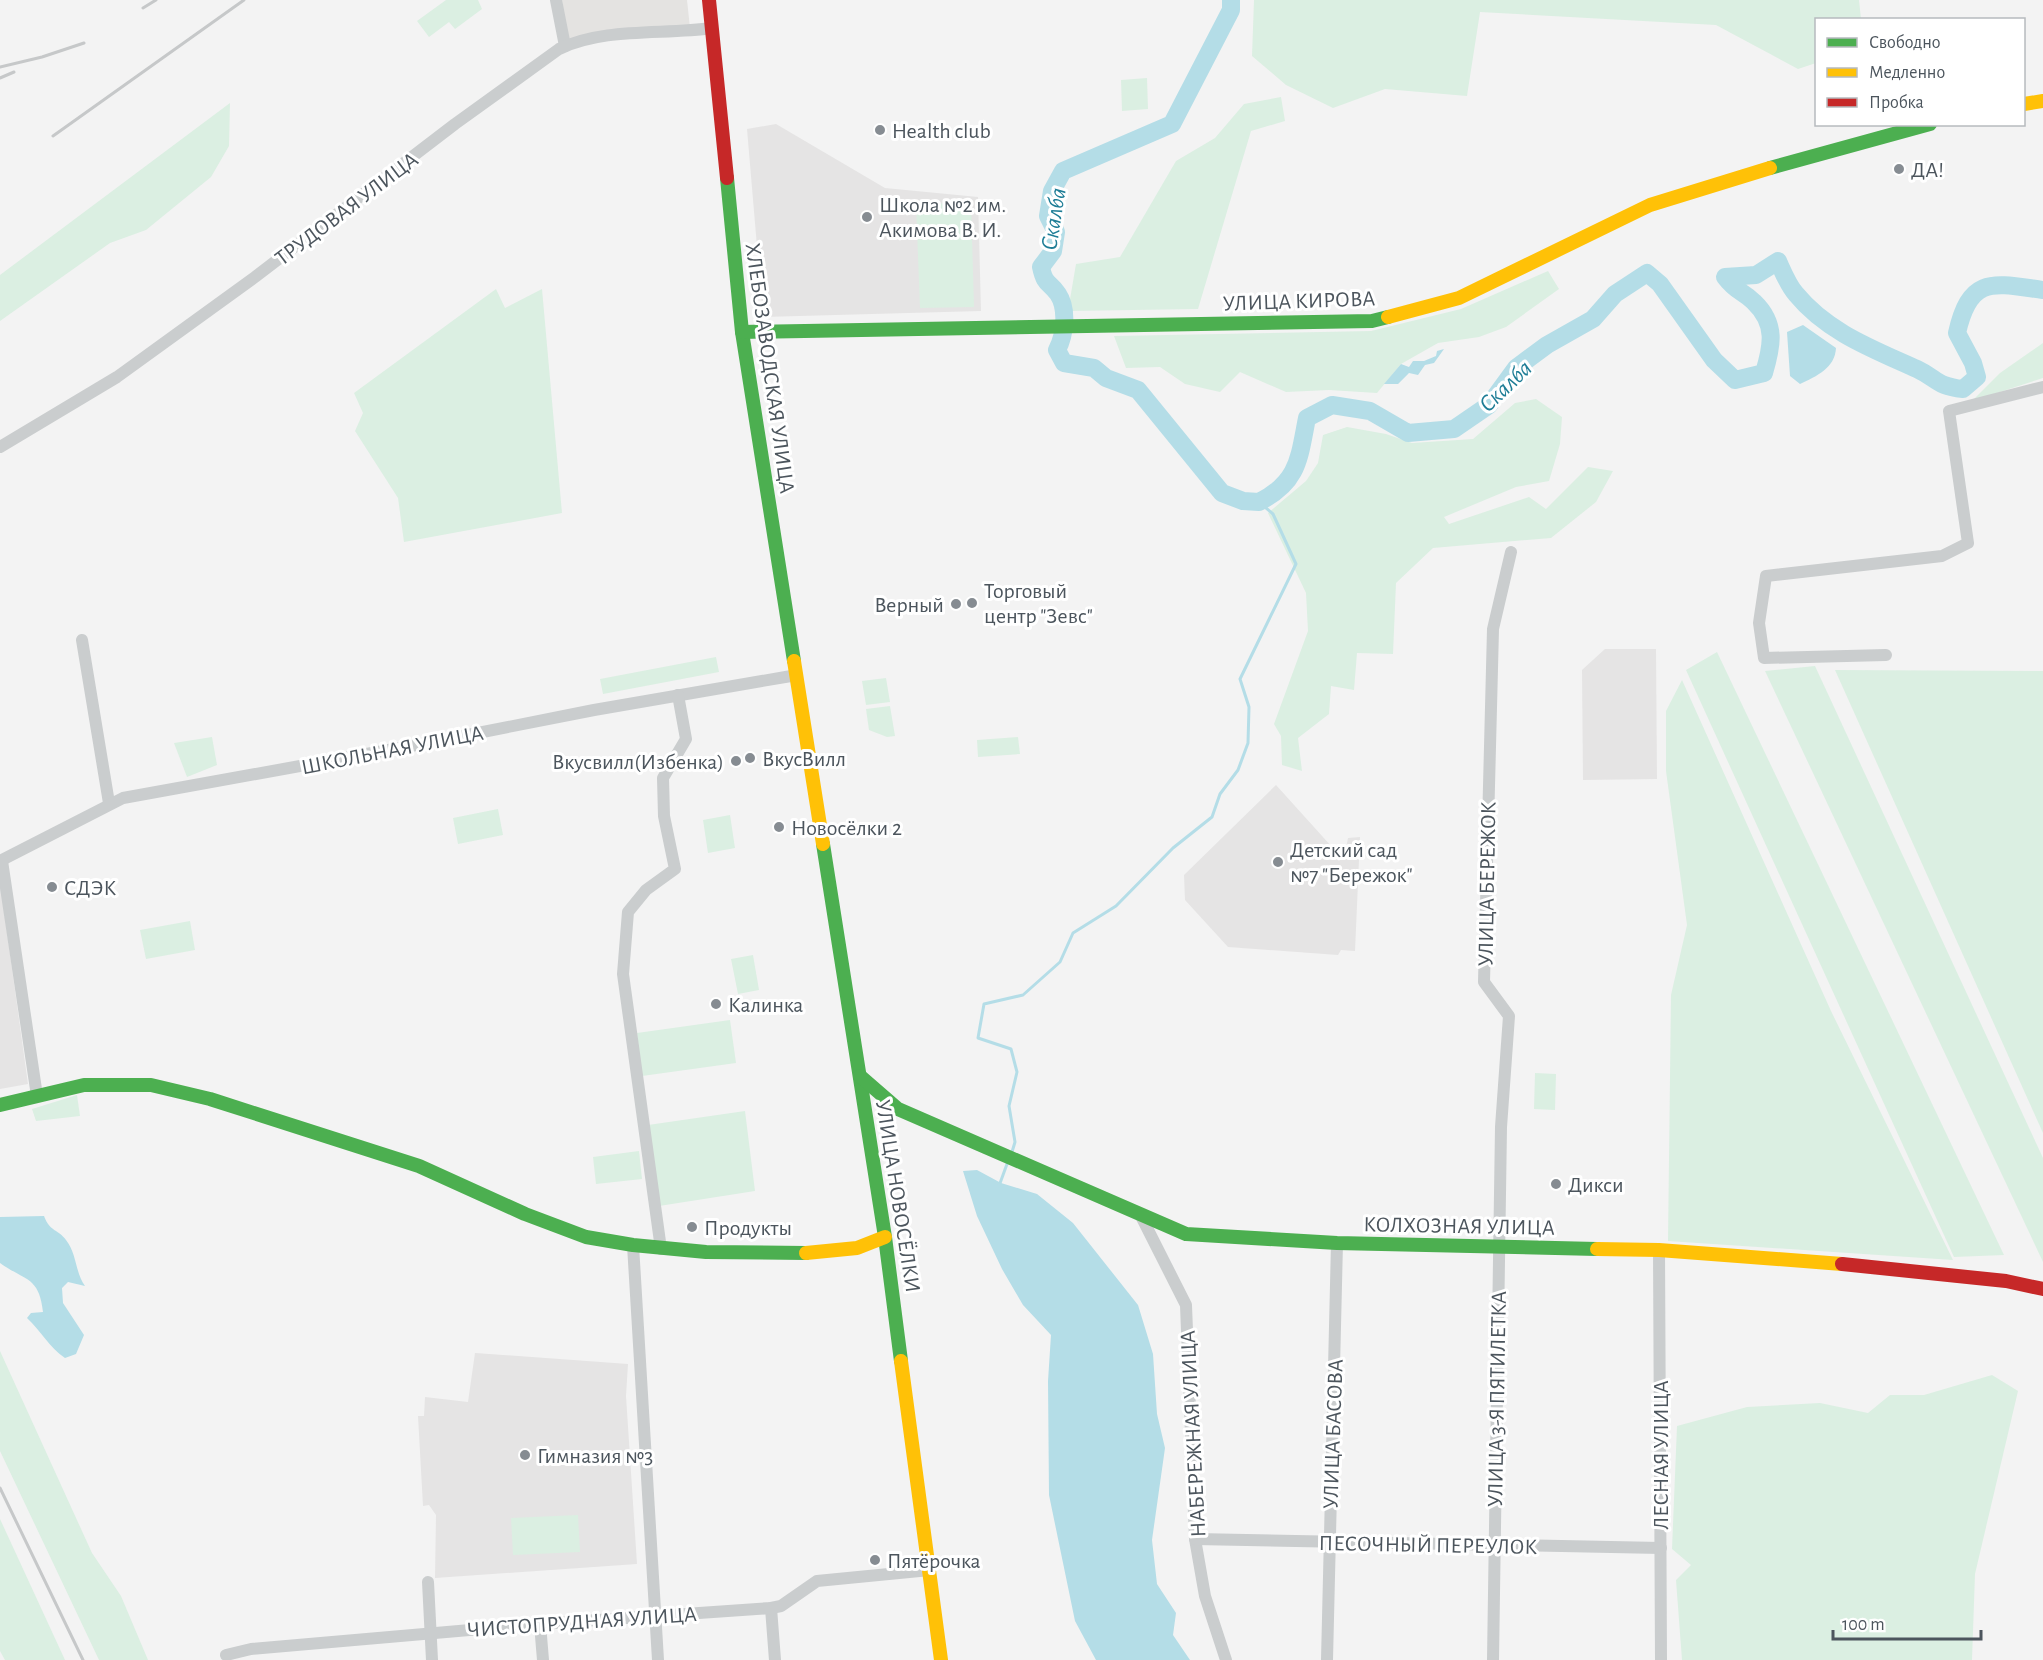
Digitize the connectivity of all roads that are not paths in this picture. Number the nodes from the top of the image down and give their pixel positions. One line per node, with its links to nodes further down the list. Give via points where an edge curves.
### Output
1 (556, 0): 4 (street)
2 (709, 0): 3 (street, ХЛЕБОЗАВОДСКАЯ УЛИЦА)
3 (712, 28): 4 (street, ТРУДОВАЯ УЛИЦА, via 600,38); 8 (street, ХЛЕБОЗАВОДСКАЯ УЛИЦА)
4 (565, 46): 10 (street, ТРУДОВАЯ УЛИЦА, via 546,56 117,377)
5 (2043, 101): 6 (street)
6 (2025, 104)
7 (1923, 126): 8 (street, УЛИЦА КИРОВА, via 1650,205 1459,298 1372,321)
8 (742, 332): 14 (street, ХЛЕБОЗАВОДСКАЯ УЛИЦА)
9 (2043, 387): 13 (street, via 1949,411 1968,543 1942,556 1766,576 1759,623 1764,658)
10 (0, 447)
11 (1511, 552): 28 (street, УЛИЦА БЕРЕЖОК, via 1493,628 1485,911 1484,982 1509,1016 1501,1127)
12 (82, 640): 17 (street)
13 (1886, 655)
14 (796, 675): 15 (street, ШКОЛЬНАЯ УЛИЦА); 16 (street, ХЛЕБОЗАВОДСКАЯ УЛИЦА)
15 (678, 695): 17 (street, ШКОЛЬНАЯ УЛИЦА, via 284,770 152,791); 29 (street, via 686,739 663,778 664,816 675,870 646,891 628,912 623,974)
16 (806, 740): 19 (street, УЛИЦА НОВОСЁЛКИ)
17 (109, 803): 18 (street, ШКОЛЬНАЯ УЛИЦА)
18 (1, 861): 20 (street)
19 (860, 1076): 22 (street, КОЛХОЗНАЯ УЛИЦА); 23 (street, УЛИЦА НОВОСЁЛКИ)
20 (37, 1096): 21 (street); 27 (street, via 84,1085 151,1085 419,1166 508,1208 586,1237)
21 (0, 1104)
22 (898, 1109): 23 (street); 24 (street, КОЛХОЗНАЯ УЛИЦА)
23 (866, 1118): 25 (street, УЛИЦА НОВОСЁЛКИ)
24 (1140, 1214): 26 (street, КОЛХОЗНАЯ УЛИЦА, via 1193,1235); 32 (street, НАБЕРЕЖНАЯ УЛИЦА, via 1186,1305)
25 (885, 1237): 29 (street, via 847,1249 790,1254); 36 (street, УЛИЦА НОВОСЁЛКИ)
26 (1337, 1243): 28 (street, КОЛХОЗНАЯ УЛИЦА); 33 (street, УЛИЦА БАСОВА)
27 (633, 1245): 29 (street); 39 (street)
28 (1499, 1246): 30 (street, КОЛХОЗНАЯ УЛИЦА); 34 (street, УЛИЦА 3-Я ПЯТИЛЕТКА)
29 (662, 1249)
30 (1659, 1250): 31 (street, КОЛХОЗНАЯ УЛИЦА, via 1861,1266 2006,1281); 35 (street, ЛЕСНАЯ УЛИЦА)
31 (2043, 1289)
32 (1195, 1539): 33 (street, ПЕСОЧНЫЙ ПЕРЕУЛОК); 48 (street, НАБЕРЕЖНАЯ УЛИЦА, via 1205,1596)
33 (1329, 1543): 34 (street, ПЕСОЧНЫЙ ПЕРЕУЛОК); 49 (street, УЛИЦА БАСОВА)
34 (1494, 1545): 35 (street, ПЕСОЧНЫЙ ПЕРЕУЛОК); 50 (street, УЛИЦА 3-Я ПЯТИЛЕТКА)
35 (1660, 1548): 51 (street, ЛЕСНАЯ УЛИЦА)
36 (930, 1569): 38 (street, ЧИСТОПРУДНАЯ УЛИЦА, via 817,1581 781,1606); 47 (street, УЛИЦА НОВОСЁЛКИ)
37 (428, 1582): 41 (street)
38 (771, 1608): 39 (street, ЧИСТОПРУДНАЯ УЛИЦА); 46 (street)
39 (655, 1615): 40 (street, ЧИСТОПРУДНАЯ УЛИЦА); 45 (street)
40 (540, 1624): 41 (street, ЧИСТОПРУДНАЯ УЛИЦА); 44 (street)
41 (430, 1632): 42 (street, ЧИСТОПРУДНАЯ УЛИЦА); 43 (street)
42 (226, 1654)
43 (432, 1660)
44 (543, 1660)
45 (658, 1660)
46 (775, 1660)
47 (941, 1660)
48 (1226, 1660)
49 (1327, 1660)
50 (1493, 1660)
51 (1661, 1660)

